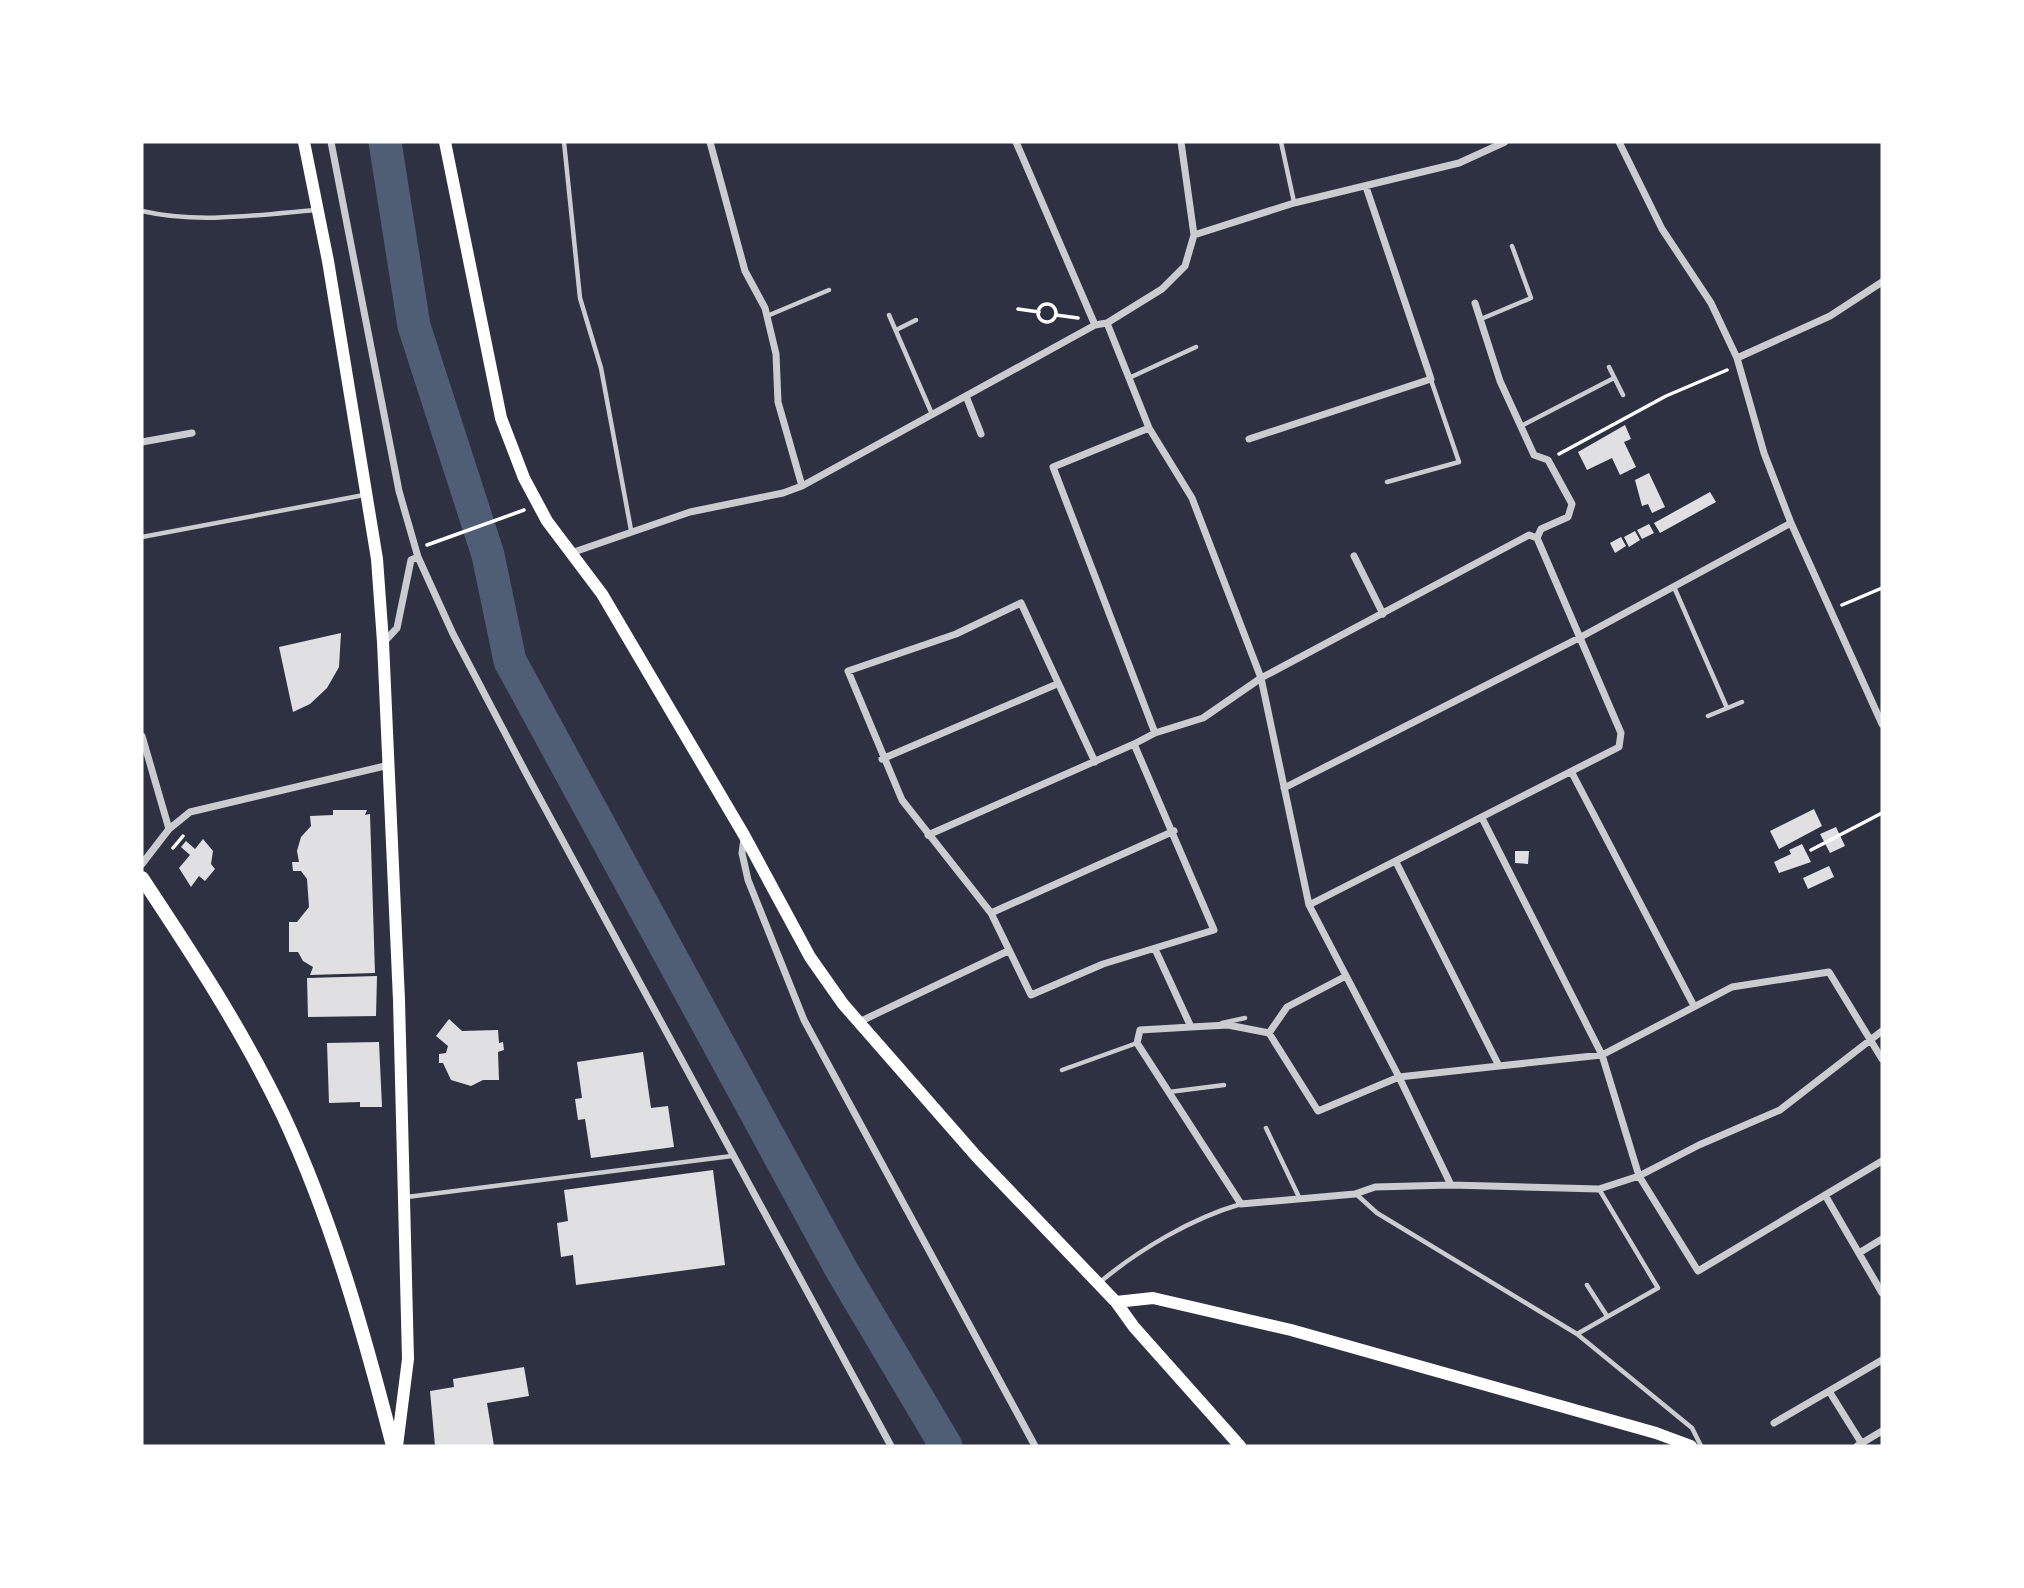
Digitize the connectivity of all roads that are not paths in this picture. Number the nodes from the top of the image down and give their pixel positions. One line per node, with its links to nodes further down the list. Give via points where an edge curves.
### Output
1 (304, 142): 13 (main road)
2 (331, 142): 50 (street, via 399,491)
3 (445, 142): 49 (main road, via 501,418 524,478)
4 (564, 142): 46 (lane, via 580,298 601,368)
5 (710, 142): 21 (street, via 745,271)
6 (1016, 142): 24 (street)
7 (1181, 142): 15 (street)
8 (1281, 142): 12 (lane)
9 (1505, 142): 11 (street, via 1459,163)
10 (1619, 142): 28 (street, via 1662,229 1711,303)
11 (1366, 187): 12 (street); 32 (street)
12 (1294, 203): 15 (street)
13 (318, 210): 14 (lane, via 224,218 167,217); 44 (main road)
14 (142, 211)
15 (1194, 235): 25 (street, via 1185,266 1162,289)
16 (1512, 246): 23 (lane, via 1531,298)
17 (1882, 282): 28 (street, via 1829,316)
18 (829, 290): 21 (lane)
19 (1475, 303): 23 (street)
20 (890, 315): 26 (lane)
21 (767, 316): 43 (street, via 776,354 778,402)
22 (916, 320): 26 (lane)
23 (1481, 320): 36 (street, via 1500,381)
24 (1094, 323): 25 (street); 34 (street)
25 (1107, 323): 30 (street)
26 (896, 330): 35 (lane)
27 (1196, 347): 30 (lane)
28 (1738, 362): 45 (street, via 1764,453)
29 (1609, 367): 31 (lane)
30 (1129, 377): 37 (street)
31 (1614, 378): 33 (lane); 36 (lane)
32 (1431, 379): 40 (street); 42 (lane, via 1459,462)
33 (1623, 395)
34 (966, 396): 35 (street); 39 (street)
35 (932, 414): 43 (street)
36 (1521, 426): 48 (street, via 1534,455 1548,460 1572,504 1568,517 1541,530)
37 (1149, 428): 56 (street, via 1192,498); 62 (street, via 1054,467)
38 (192, 433): 41 (street)
39 (981, 434)
40 (1249, 439)
41 (142, 442)
42 (1387, 482)
43 (802, 486): 46 (street)
44 (366, 494): 47 (lane); 55 (main road, via 377,559)
45 (1791, 523): 52 (street); 61 (street)
46 (631, 530): 49 (street)
47 (142, 537)
48 (1537, 538): 53 (street, via 1529,535); 54 (street)
49 (571, 553): 73 (main road, via 602,594)
50 (418, 556): 55 (street, via 411,560 397,628); 100 (street, via 453,634)
51 (1354, 556): 53 (street)
52 (1674, 587): 54 (street); 59 (lane)
53 (1383, 614): 56 (street)
54 (1579, 638): 68 (street, via 1621,733 1619,747); 69 (street)
55 (383, 642): 67 (main road)
56 (1261, 678): 62 (street, via 1203,718); 69 (street)
57 (1057, 684): 65 (street); 65 (street, via 1021,603 956,634 848,671); 66 (street)
58 (1742, 702): 59 (lane)
59 (1727, 708): 60 (lane)
60 (1708, 716)
61 (1882, 724)
62 (1155, 733): 64 (street)
63 (142, 736): 71 (street)
64 (1134, 744): 66 (street); 72 (street)
65 (883, 760): 74 (street, via 902,800)
66 (1095, 762): 74 (street)
67 (389, 765): 71 (street, via 190,813); 108 (main road)
68 (1573, 773): 70 (street); 83 (street)
69 (1284, 788): 78 (street)
70 (1482, 818): 75 (street); 92 (street)
71 (169, 829): 76 (street)
72 (1174, 831): 79 (street); 80 (street, via 1214,930)
73 (744, 835): 85 (main road, via 810,957); 125 (street, via 742,853 748,880 804,1020)
74 (928, 835): 79 (street)
75 (1396, 862): 78 (street); 94 (street)
76 (142, 864)
77 (143, 882): 123 (highway, via 210,978 283,1115 328,1223)
78 (1309, 905): 82 (street)
79 (991, 913): 81 (street)
80 (1155, 949): 81 (street, via 1103,964 1031,995); 87 (street)
81 (1008, 951): 85 (street)
82 (1346, 976): 89 (street, via 1287,1007); 96 (street)
83 (1693, 1006): 90 (street, via 1732,987 1829,972); 92 (street)
84 (1245, 1018): 86 (lane)
85 (858, 1022): 112 (main road)
86 (1213, 1026): 87 (street); 89 (street)
87 (1191, 1027): 91 (street, via 1140,1030)
88 (1882, 1031): 90 (street)
89 (1269, 1032): 96 (street, via 1318,1111)
90 (1870, 1039): 93 (street); 102 (street, via 1780,1110 1699,1144)
91 (1137, 1043): 95 (lane); 98 (street)
92 (1602, 1055): 94 (street); 102 (street)
93 (1882, 1059)
94 (1499, 1066): 96 (street)
95 (1062, 1070)
96 (1399, 1077): 103 (street)
97 (1224, 1085): 98 (lane)
98 (1168, 1092): 109 (street)
99 (1266, 1128): 107 (lane)
100 (732, 1156): 108 (lane); 124 (street)
101 (1882, 1161): 106 (street)
102 (1639, 1176): 104 (street); 106 (street, via 1698,1271)
103 (1451, 1185): 104 (street); 105 (street, via 1375,1187)
104 (1600, 1189): 116 (lane, via 1658,1288)
105 (1355, 1194): 107 (street); 117 (lane, via 1377,1213)
106 (1825, 1195): 111 (street)
107 (1298, 1197): 109 (street)
108 (403, 1198): 123 (main road, via 408,1359)
109 (1241, 1204): 112 (lane, via 1170,1237)
110 (1882, 1239): 111 (street)
111 (1859, 1253): 114 (street)
112 (1098, 1283): 115 (main road)
113 (1587, 1284): 116 (lane)
114 (1882, 1293)
115 (1116, 1302): 126 (main road); 127 (main road, via 1153,1298 1291,1330)
116 (1607, 1317): 117 (lane)
117 (1577, 1334): 128 (lane, via 1692,1428)
118 (1882, 1360): 119 (street)
119 (1829, 1391): 120 (street); 122 (street)
120 (1774, 1423)
121 (1882, 1431): 122 (street)
122 (1860, 1445)
123 (395, 1446)
124 (891, 1446)
125 (1035, 1446)
126 (1240, 1446)
127 (1691, 1446)
128 (1701, 1446)

